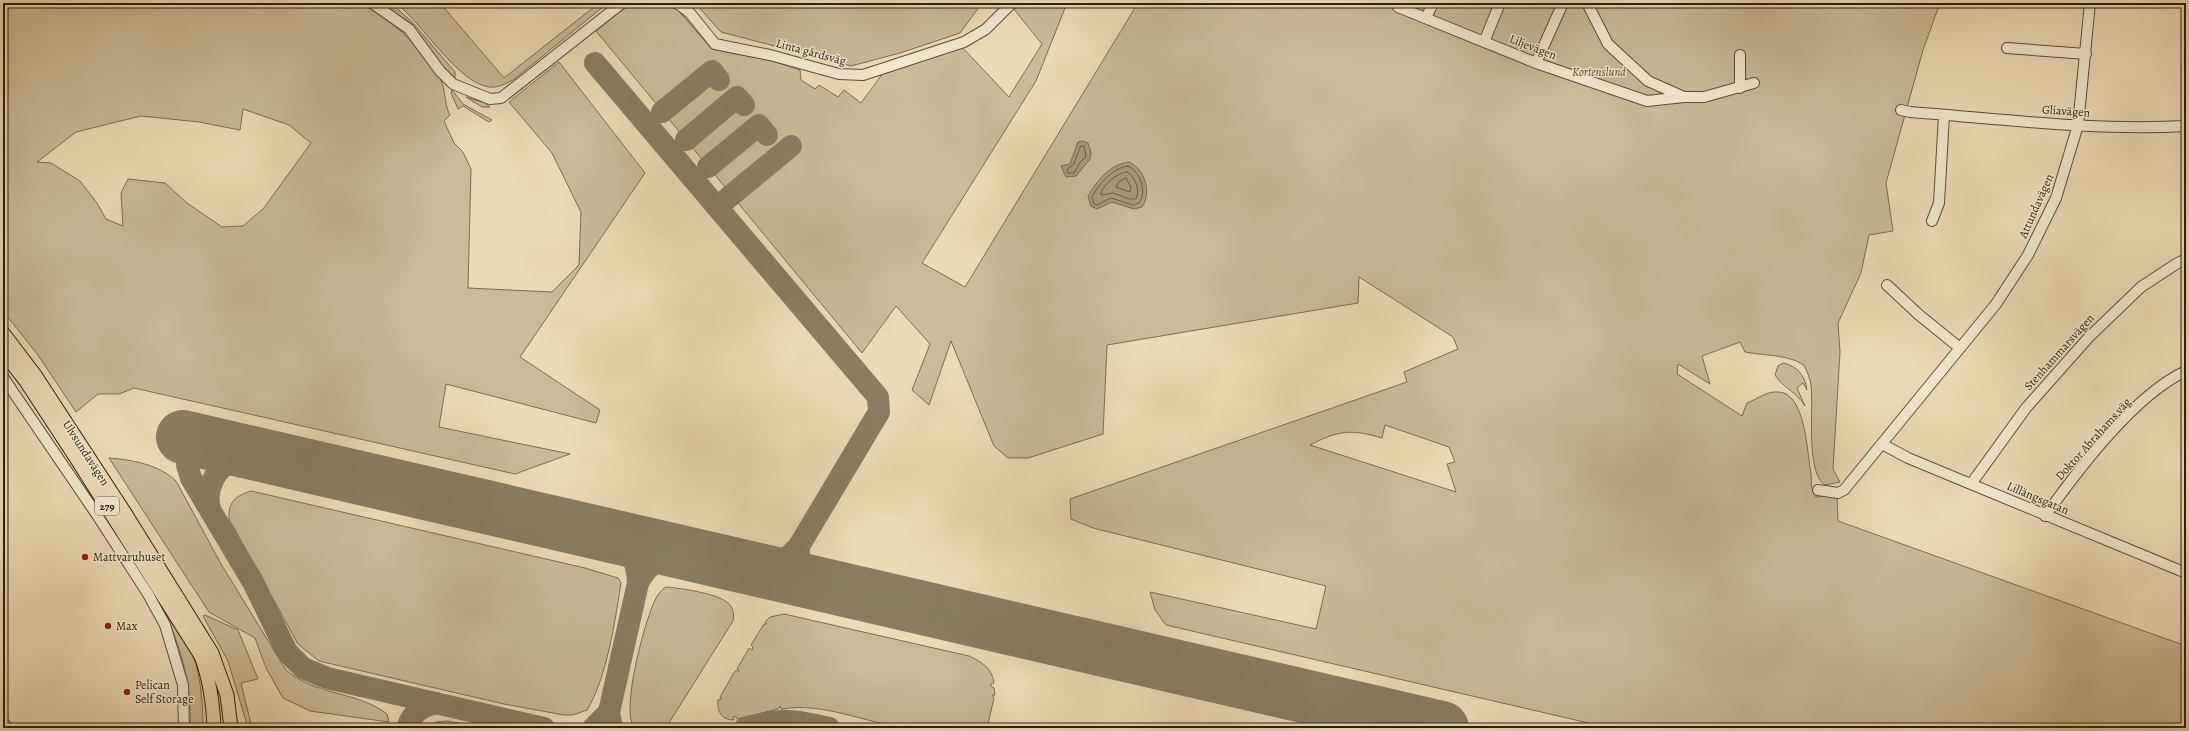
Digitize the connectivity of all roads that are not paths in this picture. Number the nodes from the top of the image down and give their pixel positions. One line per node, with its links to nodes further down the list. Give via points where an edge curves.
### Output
1 (372, 3): 2 (street, via 409,30 453,84 490,99 501,98)
2 (622, 3)
3 (677, 3): 9 (street, Linta gårdsväg, via 690,13 715,44 851,76 863,75 964,42 986,30)
4 (1433, 3): 11 (street)
5 (1500, 3): 12 (street)
6 (1563, 3): 16 (street)
7 (1587, 3): 19 (street, via 1608,44 1648,81)
8 (2090, 3): 14 (street, Attundavägen)
9 (1011, 4)
10 (1398, 7): 11 (street, Liljevägen)
11 (1426, 18): 12 (street, Liljevägen)
12 (1484, 42): 16 (street, Liljevägen)
13 (2007, 48): 14 (street)
14 (2086, 54): 22 (street, Attundavägen)
15 (1740, 55): 18 (street)
16 (1536, 63): 19 (street, Liljevägen, via 1647,101)
17 (1754, 84): 18 (street, Liljevägen)
18 (1740, 88): 19 (street, Liljevägen, via 1704,96)
19 (1684, 97)
20 (1901, 110): 21 (street, Gliavägen)
21 (1944, 115): 22 (street, Gliavägen); 24 (street, via 1939,203)
22 (2078, 125): 23 (street, Gliavägen, via 2152,128); 28 (street, Attundavägen, via 2056,198 2028,255 1996,304)
23 (2186, 126)
24 (1932, 221)
25 (2186, 259): 33 (street, Stenhammarsvägen, via 2141,287 2089,337 2026,408)
26 (1887, 285): 28 (street)
27 (3, 333): 41 (main road, Ulvsundavägen / 279, via 61,414 212,653 227,696)
28 (1960, 348): 32 (street, Attundavägen)
29 (3, 352): 40 (main road, Ulvsundavägen / 279, via 68,445 201,656 209,676)
30 (2184, 376): 35 (street, Doktor Abrahams väg, via 2155,391 2124,419 2077,471)
31 (4, 379): 39 (street, Ulvsundavägen, via 101,522 165,625 183,685)
32 (1882, 444): 33 (street, Lillängsgatan, via 1908,458); 34 (street, Attundavägen, via 1844,490 1838,493)
33 (1971, 484): 35 (street, Lillängsgatan)
34 (1818, 490)
35 (2045, 516): 36 (street, Lillängsgatan)
36 (2186, 573)
37 (3, 722): 38 (street)
38 (8, 728)
39 (184, 728)
40 (214, 728)
41 (231, 728)

